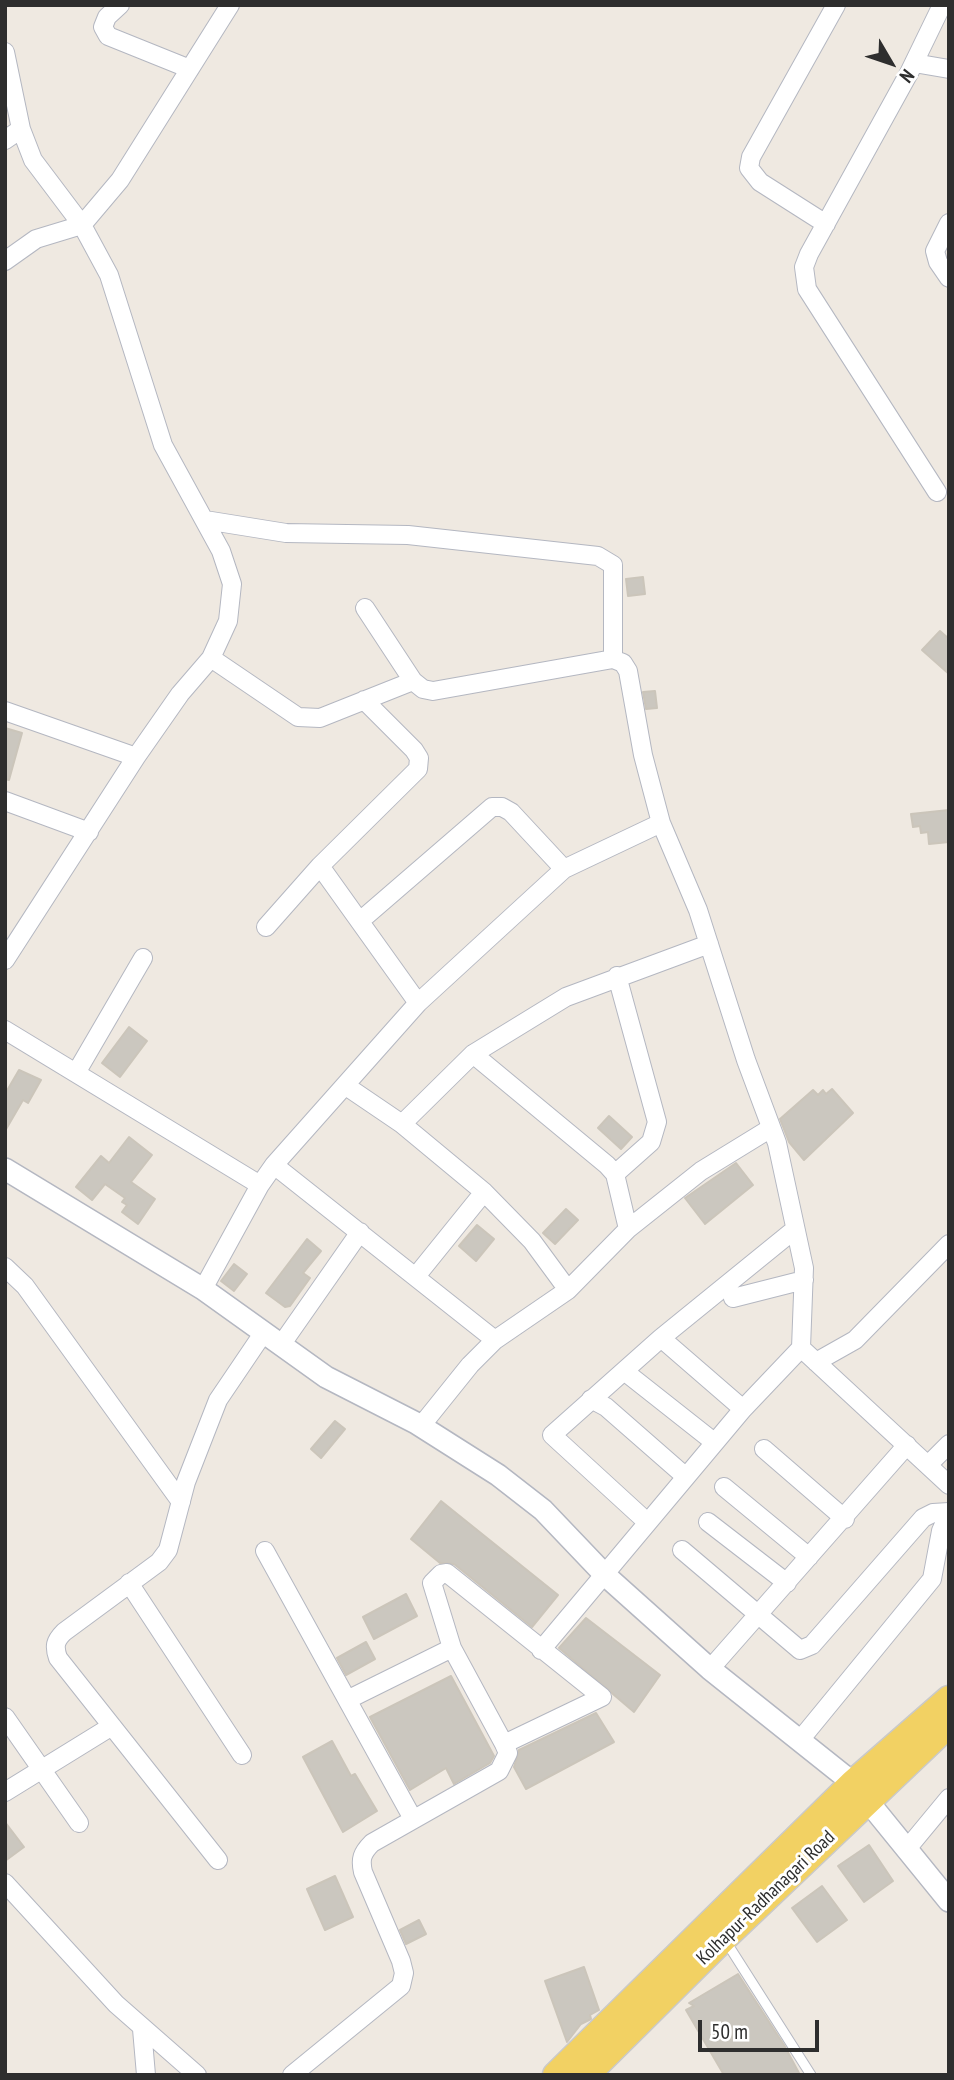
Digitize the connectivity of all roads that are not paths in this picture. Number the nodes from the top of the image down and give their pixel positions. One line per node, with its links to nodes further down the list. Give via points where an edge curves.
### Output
1 (120, 5): 7 (street, via 103,27 108,36)
2 (230, 5): 7 (street)
3 (836, 5): 12 (street, via 749,168 760,182)
4 (942, 5): 6 (street)
5 (5, 52): 9 (street)
6 (914, 63): 8 (street); 12 (street)
7 (190, 69): 13 (street, via 120,180)
8 (949, 69)
9 (21, 129): 10 (street); 13 (street, via 33,160)
10 (5, 140)
11 (949, 223): 15 (street, via 935,251)
12 (825, 224): 16 (street, via 804,267 807,289)
13 (82, 225): 14 (street, via 36,239); 17 (street, via 109,275 163,445)
14 (5, 261)
15 (949, 278)
16 (937, 492)
17 (205, 520): 19 (street, via 232,584 228,621); 20 (street, via 286,533 408,535 598,555 613,565)
18 (365, 608): 21 (street)
19 (211, 657): 22 (street, via 298,717 320,718); 24 (street)
20 (612, 659): 21 (street, via 433,691); 26 (street, via 628,671)
21 (413, 681): 22 (street)
22 (364, 700): 28 (street, via 414,750 418,769)
23 (5, 710): 24 (street)
24 (136, 757): 27 (street)
25 (5, 801): 27 (street)
26 (661, 823): 29 (street); 32 (street)
27 (89, 832): 34 (street)
28 (320, 866): 30 (street); 31 (street)
29 (564, 869): 30 (street, via 511,812 492,807); 36 (street)
30 (360, 921): 36 (street)
31 (266, 927)
32 (709, 944): 35 (street); 42 (street)
33 (142, 958): 39 (street)
34 (5, 960)
35 (617, 976): 38 (street, via 566,997); 45 (street, via 657,1122 652,1142)
36 (418, 1003): 40 (street)
37 (5, 1030): 39 (street)
38 (473, 1054): 41 (street); 45 (street)
39 (76, 1073): 46 (street)
40 (346, 1086): 41 (street); 43 (street)
41 (402, 1124): 47 (street)
42 (771, 1128): 48 (street, via 701,1171); 49 (street)
43 (274, 1166): 46 (street); 50 (street)
44 (5, 1169): 55 (street)
45 (615, 1174): 48 (street)
46 (260, 1185): 55 (street)
47 (484, 1192): 53 (street); 56 (street, via 532,1241)
48 (628, 1229): 56 (street)
49 (794, 1230): 54 (street); 59 (street)
50 (360, 1232): 53 (street); 58 (street)
51 (949, 1244): 62 (street, via 855,1340)
52 (5, 1267): 75 (street, via 25,1286)
53 (417, 1275): 60 (street)
54 (804, 1280): 57 (street); 61 (street)
55 (204, 1289): 58 (street)
56 (568, 1290): 60 (street)
57 (733, 1298)
58 (273, 1338): 66 (street, via 326,1377); 75 (street, via 218,1400)
59 (661, 1338): 63 (street); 65 (street)
60 (495, 1340): 66 (street)
61 (800, 1348): 62 (street); 65 (street)
62 (816, 1362): 69 (street)
63 (624, 1371): 64 (street); 67 (street)
64 (599, 1403): 72 (street); 78 (street, via 552,1435)
65 (743, 1409): 67 (street)
66 (421, 1426): 83 (street, via 476,1459 539,1507)
67 (715, 1442): 72 (street)
68 (949, 1444): 71 (street)
69 (907, 1445): 71 (street); 77 (street)
70 (764, 1449): 77 (street)
71 (928, 1465): 73 (street)
72 (686, 1476): 78 (street)
73 (949, 1485)
74 (724, 1487): 82 (street)
75 (181, 1502): 84 (street, via 168,1550)
76 (949, 1512): 86 (street, via 923,1518 806,1649 795,1647); 95 (street, via 932,1579)
77 (845, 1519): 82 (street)
78 (647, 1522): 83 (street)
79 (708, 1522): 85 (street)
80 (682, 1550): 86 (street)
81 (265, 1551): 90 (street)
82 (809, 1558): 85 (street)
83 (606, 1575): 88 (street); 89 (street)
84 (129, 1583): 94 (street, via 64,1632 54,1648); 97 (street)
85 (787, 1583): 86 (street)
86 (760, 1614): 89 (street)
87 (452, 1648): 88 (street, via 432,1583 447,1573); 90 (street); 96 (street)
88 (541, 1650): 96 (street, via 602,1697)
89 (710, 1669): 95 (street)
90 (349, 1699): 102 (street)
91 (949, 1699): 99 (main road)
92 (5, 1717): 98 (street)
93 (949, 1724): 99 (main road, Kolhapur-Radhanagari Road)
94 (112, 1726): 98 (street); 105 (street)
95 (800, 1740): 99 (street)
96 (504, 1744): 102 (street, via 508,1754 499,1771)
97 (242, 1755)
98 (40, 1768): 100 (street); 103 (street)
99 (861, 1791): 104 (street); 108 (main road, Kolhapur-Radhanagari Road); 110 (main road)
100 (5, 1792)
101 (949, 1798): 104 (street)
102 (413, 1819): 113 (street, via 372,1843 360,1860 401,1961 401,1986)
103 (79, 1824)
104 (906, 1850): 107 (street)
105 (218, 1860)
106 (5, 1883): 109 (street)
107 (949, 1900)
108 (724, 1938): 110 (main road, Kolhapur-Radhanagari Road); 114 (lane)
109 (142, 2029): 111 (street); 112 (street)
110 (566, 2074)
111 (146, 2075)
112 (197, 2075)
113 (292, 2075)
114 (811, 2075)

